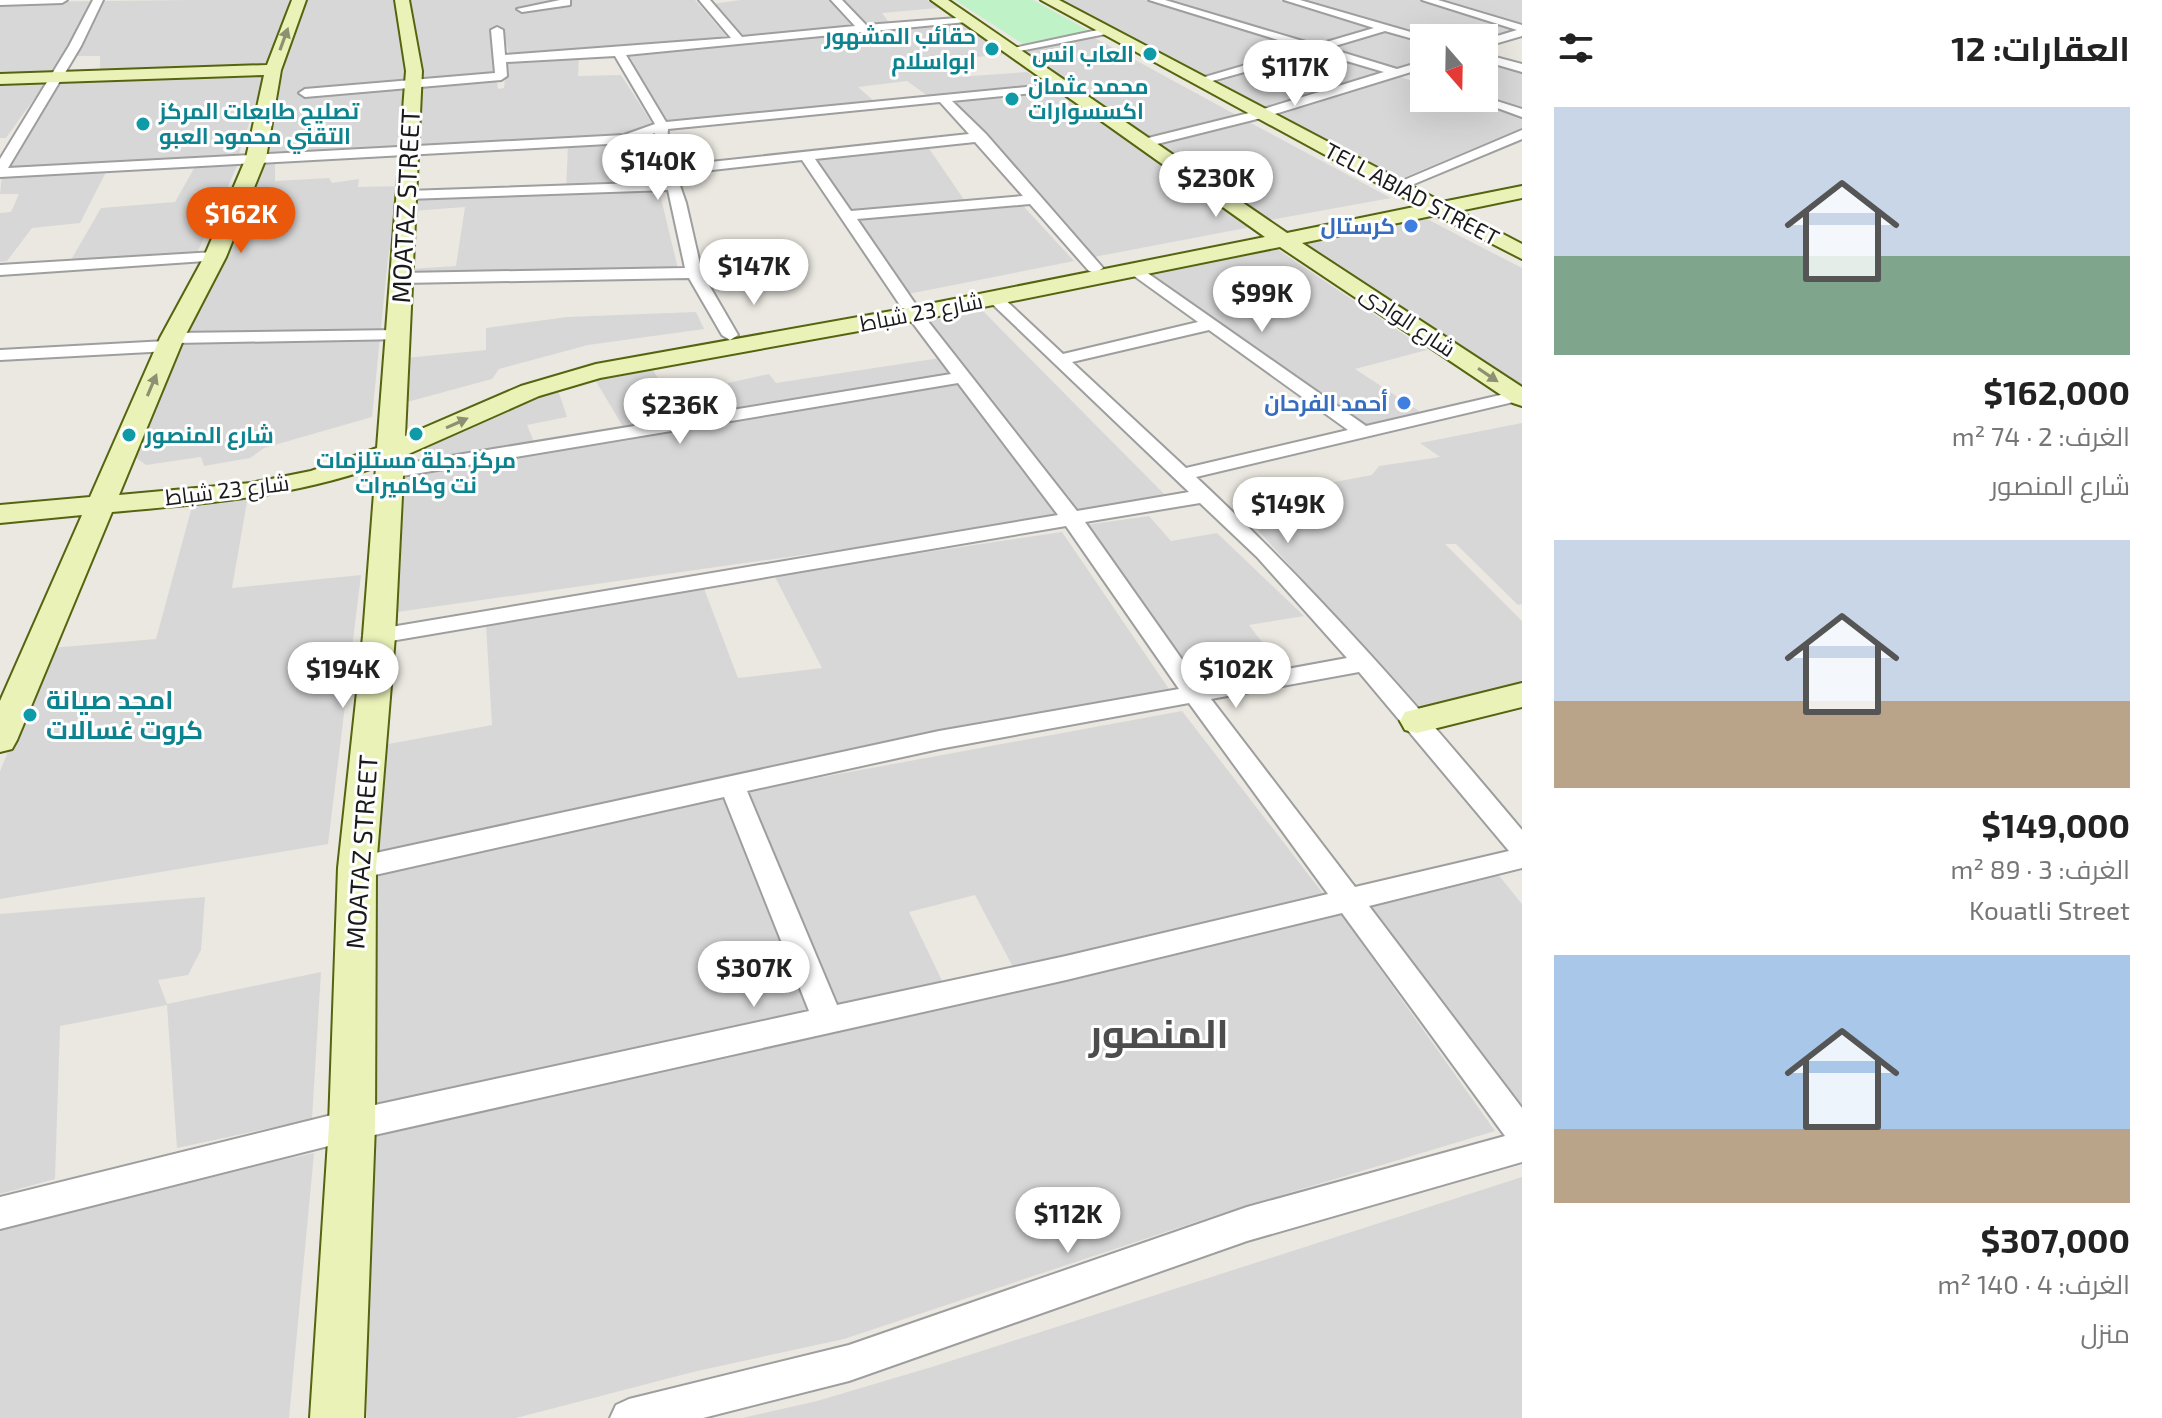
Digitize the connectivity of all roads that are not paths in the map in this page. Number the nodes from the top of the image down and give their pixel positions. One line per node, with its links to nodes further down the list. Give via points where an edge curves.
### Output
1 (62, 0): 13 (street)
2 (98, 0): 33 (street)
3 (299, 0): 31 (street, one-way to 3)
4 (402, 0): 37 (street, MOATAZ STREET)
5 (565, 0): 14 (street, via 565,5)
6 (704, 0): 23 (street)
7 (836, 0): 17 (street)
8 (938, 0): 15 (street, شارع الوادى)
9 (1048, 0): 20 (street, TELL ABIAD STREET)
10 (1154, 0): 24 (street)
11 (1289, 0): 16 (street)
12 (1427, 0): 19 (street)
13 (0, 2)
14 (522, 9)
15 (966, 19): 17 (street); 25 (street, شارع الوادى)
16 (1385, 28): 21 (street); 24 (street)
17 (864, 29): 23 (street)
18 (497, 30): 27 (street)
19 (1522, 30): 22 (street)
20 (1107, 31): 25 (street); 36 (street, TELL ABIAD STREET)
21 (1410, 35)
22 (1498, 39)
23 (739, 41): 26 (street)
24 (1319, 49): 32 (street); 36 (street)
25 (1010, 50): 38 (street, شارع الوادى)
26 (619, 52): 27 (street); 44 (street)
27 (501, 59): 37 (street, via 501,82)
28 (1498, 61): 30 (street)
29 (1410, 68): 32 (street)
30 (1522, 68)
31 (273, 70): 33 (street); 52 (street)
32 (1397, 72): 34 (street); 43 (street)
33 (57, 75): 35 (street); 47 (street)
34 (1410, 76)
35 (0, 79)
36 (1202, 82): 43 (street, TELL ABIAD STREET)
37 (413, 83): 39 (street); 50 (street, MOATAZ STREET)
38 (1063, 86): 40 (street); 49 (street, شارع الوادى)
39 (305, 93)
40 (943, 98): 44 (street); 46 (street)
41 (1498, 105): 42 (street)
42 (1522, 113)
43 (1261, 114): 49 (street); 57 (street, TELL ABIAD STREET)
44 (662, 126): 50 (street, via 626,139); 54 (street, via 660,148)
45 (1522, 134): 57 (street)
46 (981, 137): 51 (street); 60 (street)
47 (17, 142): 48 (street); 53 (street)
48 (0, 143)
49 (1145, 143): 63 (street, شارع الوادى)
50 (409, 149): 52 (street); 59 (street, MOATAZ STREET)
51 (805, 155): 54 (street); 62 (street)
52 (256, 158): 53 (street); 65 (street)
53 (0, 171)
54 (668, 171): 56 (street)
55 (1522, 183): 61 (street, شارع 23 شباط)
56 (673, 186): 59 (street); 69 (street)
57 (1397, 186): 61 (street, TELL ABIAD STREET)
58 (1522, 192): 61 (street, شارع 23 شباط)
59 (407, 195): 70 (street, MOATAZ STREET)
60 (1035, 199): 62 (street); 66 (street)
61 (1434, 205): 63 (street, شارع 23 شباط); 64 (street, TELL ABIAD STREET)
62 (846, 216): 72 (street)
63 (1280, 236): 66 (street, شارع 23 شباط); 68 (street, شارع 23 شباط); 80 (street, شارع الوادى, one-way to 80)
64 (1520, 250)
65 (215, 257): 67 (street); 76 (street)
66 (1095, 268): 72 (street, شارع 23 شباط)
67 (0, 270)
68 (1136, 270): 71 (street, شارع 23 شباط); 73 (street)
69 (694, 273): 70 (street); 75 (street)
70 (402, 278): 74 (street, MOATAZ STREET)
71 (994, 298): 72 (street, شارع 23 شباط); 78 (street)
72 (911, 310): 75 (street, شارع 23 شباط); 79 (street); 82 (street, شارع 23 شباط, one-way to 72, via 530,391 596,371)
73 (1212, 324): 78 (street); 81 (street)
74 (399, 335): 76 (street); 82 (street, MOATAZ STREET)
75 (730, 335): 82 (street, شارع 23 شباط, via 583,358 521,377)
76 (170, 342): 77 (street); 87 (street, one-way to 76)
77 (0, 355)
78 (1059, 360): 85 (street)
79 (963, 377): 82 (street); 90 (street)
80 (1520, 396): 81 (street)
81 (1363, 432): 85 (street)
82 (392, 450): 83 (street, شارع 23 شباط); 87 (street, شارع 23 شباط, via 317,478 251,491); 91 (street, MOATAZ STREET)
83 (319, 453)
84 (292, 459): 87 (street, شارع 23 شباط)
85 (1181, 475): 88 (street)
86 (0, 493): 87 (street, شارع 23 شباط)
87 (106, 493): 89 (street, شارع 23 شباط); 96 (street)
88 (1204, 496): 90 (street); 92 (street, via 1264,552)
89 (0, 514)
90 (1072, 519): 91 (street); 93 (street)
91 (379, 636): 100 (street, MOATAZ STREET)
92 (1365, 663): 93 (street); 95 (street)
93 (1194, 693): 97 (street); 101 (street)
94 (1522, 695): 95 (street)
95 (1417, 721): 98 (street)
96 (0, 740)
97 (732, 785): 100 (street); 102 (street)
98 (1522, 848)
99 (1522, 858): 101 (street)
100 (357, 868): 103 (street, MOATAZ STREET)
101 (1349, 901): 102 (street); 104 (street)
102 (828, 1021): 103 (street)
103 (352, 1125): 106 (street); 107 (street, MOATAZ STREET)
104 (1522, 1133)
105 (1522, 1147): 108 (street, via 1247,1224 849,1363)
106 (0, 1213)
107 (337, 1418)
108 (629, 1418)

